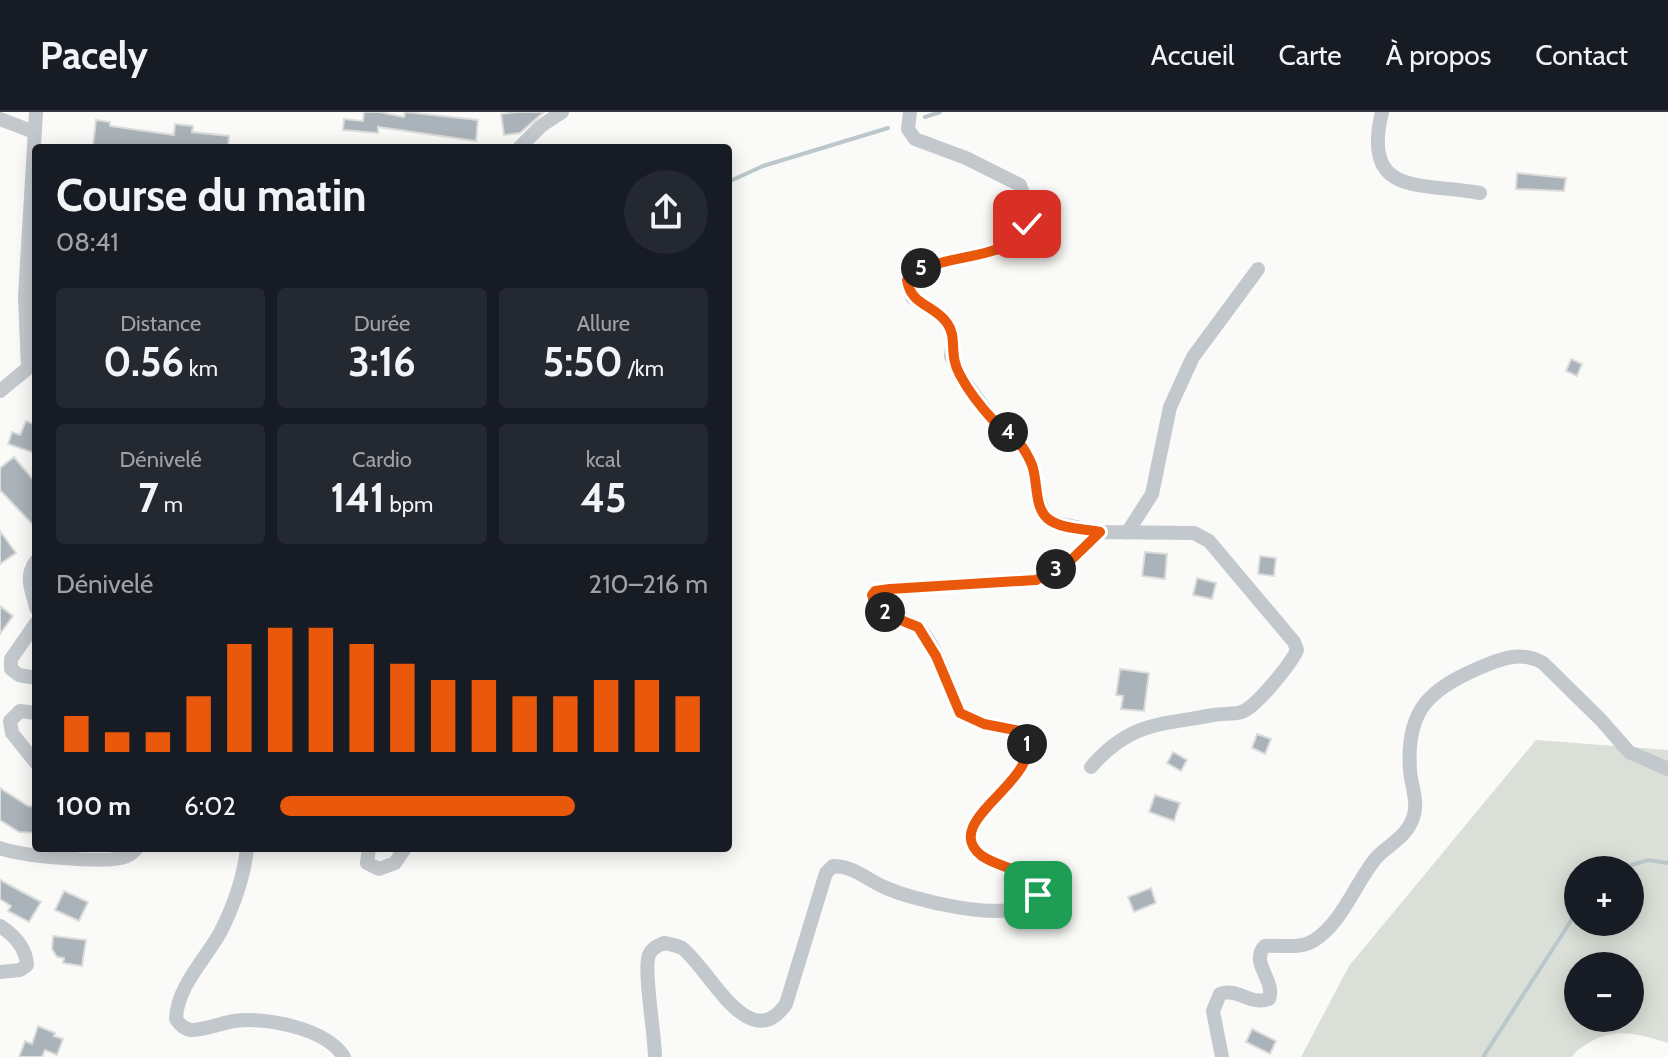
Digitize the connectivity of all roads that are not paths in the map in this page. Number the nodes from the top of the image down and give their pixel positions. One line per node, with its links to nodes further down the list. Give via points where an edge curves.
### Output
1 (36, 112): 6 (street)
2 (562, 112): 8 (street)
3 (910, 112): 14 (street, via 908,129 915,139 1020,185 1028,208 1022,237 918,269 907,280 908,289 943,317 960,375 993,420 1019,440 1033,467 1045,517)
4 (1382, 112): 10 (street, via 1378,154 1387,172 1403,184)
5 (0, 119): 6 (street)
6 (34, 132): 7 (street)
7 (34, 144)
8 (523, 144)
9 (32, 190): 12 (street, via 25,297)
10 (1480, 193)
11 (1258, 269): 15 (street, via 1193,357 1170,407 1152,494)
12 (32, 370): 13 (street)
13 (0, 391)
14 (1100, 532): 15 (street); 32 (street, via 1069,562 1036,580 890,589 872,595 875,605 918,627 960,713 1025,736 1023,765 970,833 982,855 1034,877 1038,895 1011,912 976,911 886,889 844,866 833,866 826,873 786,1004 772,1027 742,1026 683,949 664,943 652,950 647,974)
15 (1127, 533): 22 (street, via 1194,533 1209,541 1297,650 1241,713 1136,730)
16 (32, 567): 17 (street, via 28,580)
17 (32, 594)
18 (32, 629): 19 (street, via 11,659 11,669)
19 (32, 677)
20 (32, 712): 21 (street, via 20,711 10,721 12,733)
21 (32, 758)
22 (1091, 767)
23 (1668, 769): 33 (street, via 1629,752 1534,658 1499,660 1449,681 1424,702 1411,737 1409,768 1416,808 1407,831 1377,857 1326,932 1307,944 1265,946 1260,951 1271,986 1269,999 1255,1002 1233,992 1220,994 1213,1011)
24 (0, 848): 25 (street, via 107,860)
25 (132, 852)
26 (246, 852): 31 (street, via 221,931 180,998 176,1019 192,1030 258,1020 321,1036)
27 (368, 852): 28 (street, via 367,863 374,869 395,863)
28 (402, 852)
29 (0, 926): 30 (street, via 23,949 27,965)
30 (0, 972)
31 (344, 1057)
32 (655, 1057)
33 (1222, 1057)

